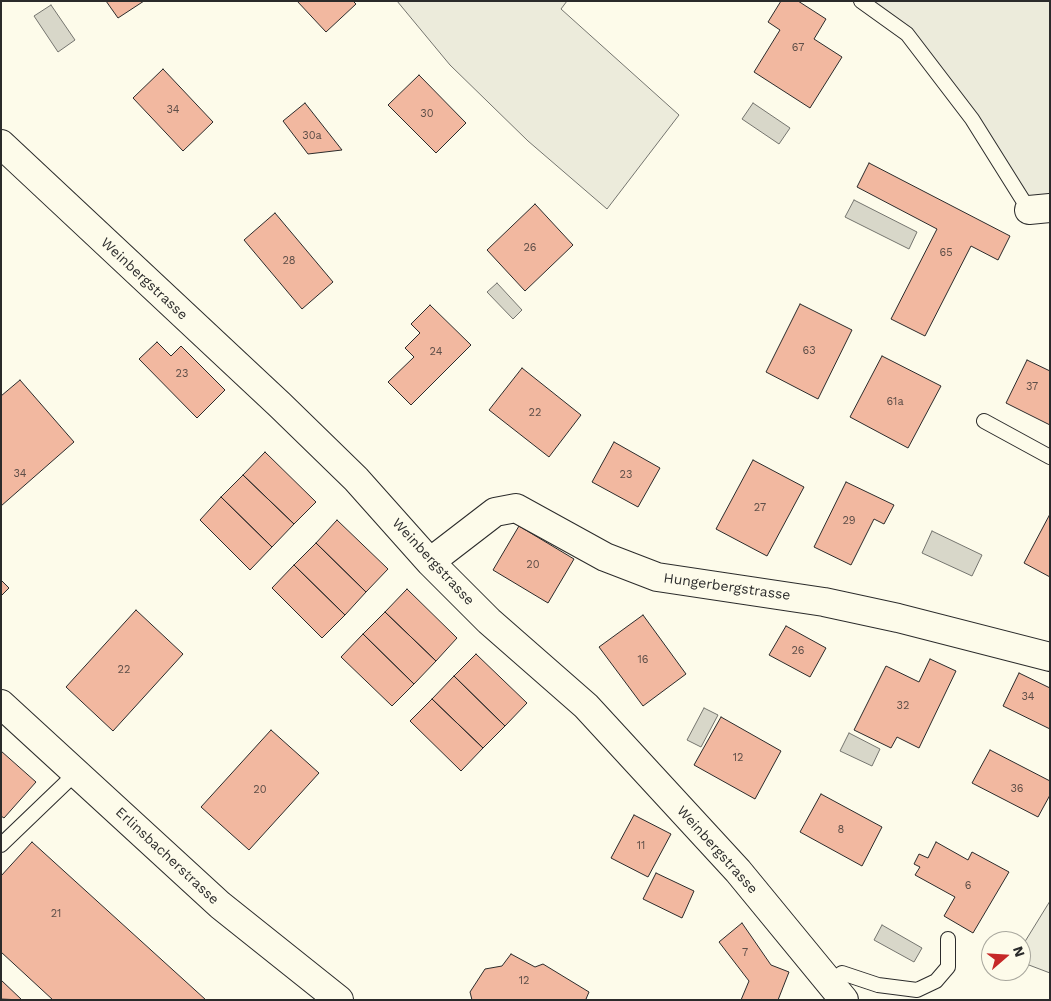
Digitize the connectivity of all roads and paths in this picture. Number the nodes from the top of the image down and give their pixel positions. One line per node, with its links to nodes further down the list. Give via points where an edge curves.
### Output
1 (861, 1): 3 (lane, via 907,34)
2 (1, 144): 6 (street, Weinbergstrasse, via 356,479)
3 (1039, 209)
4 (984, 421): 5 (lane)
5 (1050, 457)
6 (430, 562): 7 (street, Hungerbergstrasse, via 495,512 516,508 605,557 657,577 824,602); 12 (street, Weinbergstrasse, via 489,620 586,706 738,871)
7 (1050, 657)
8 (1, 704): 9 (street, Erlinsbacherstrasse)
9 (76, 773): 10 (lane); 13 (street, Erlinsbacherstrasse, via 220,905)
10 (1, 845)
11 (948, 939): 12 (lane, via 948,967 936,981 917,990 878,985 842,973)
12 (838, 991)
13 (339, 1000)

